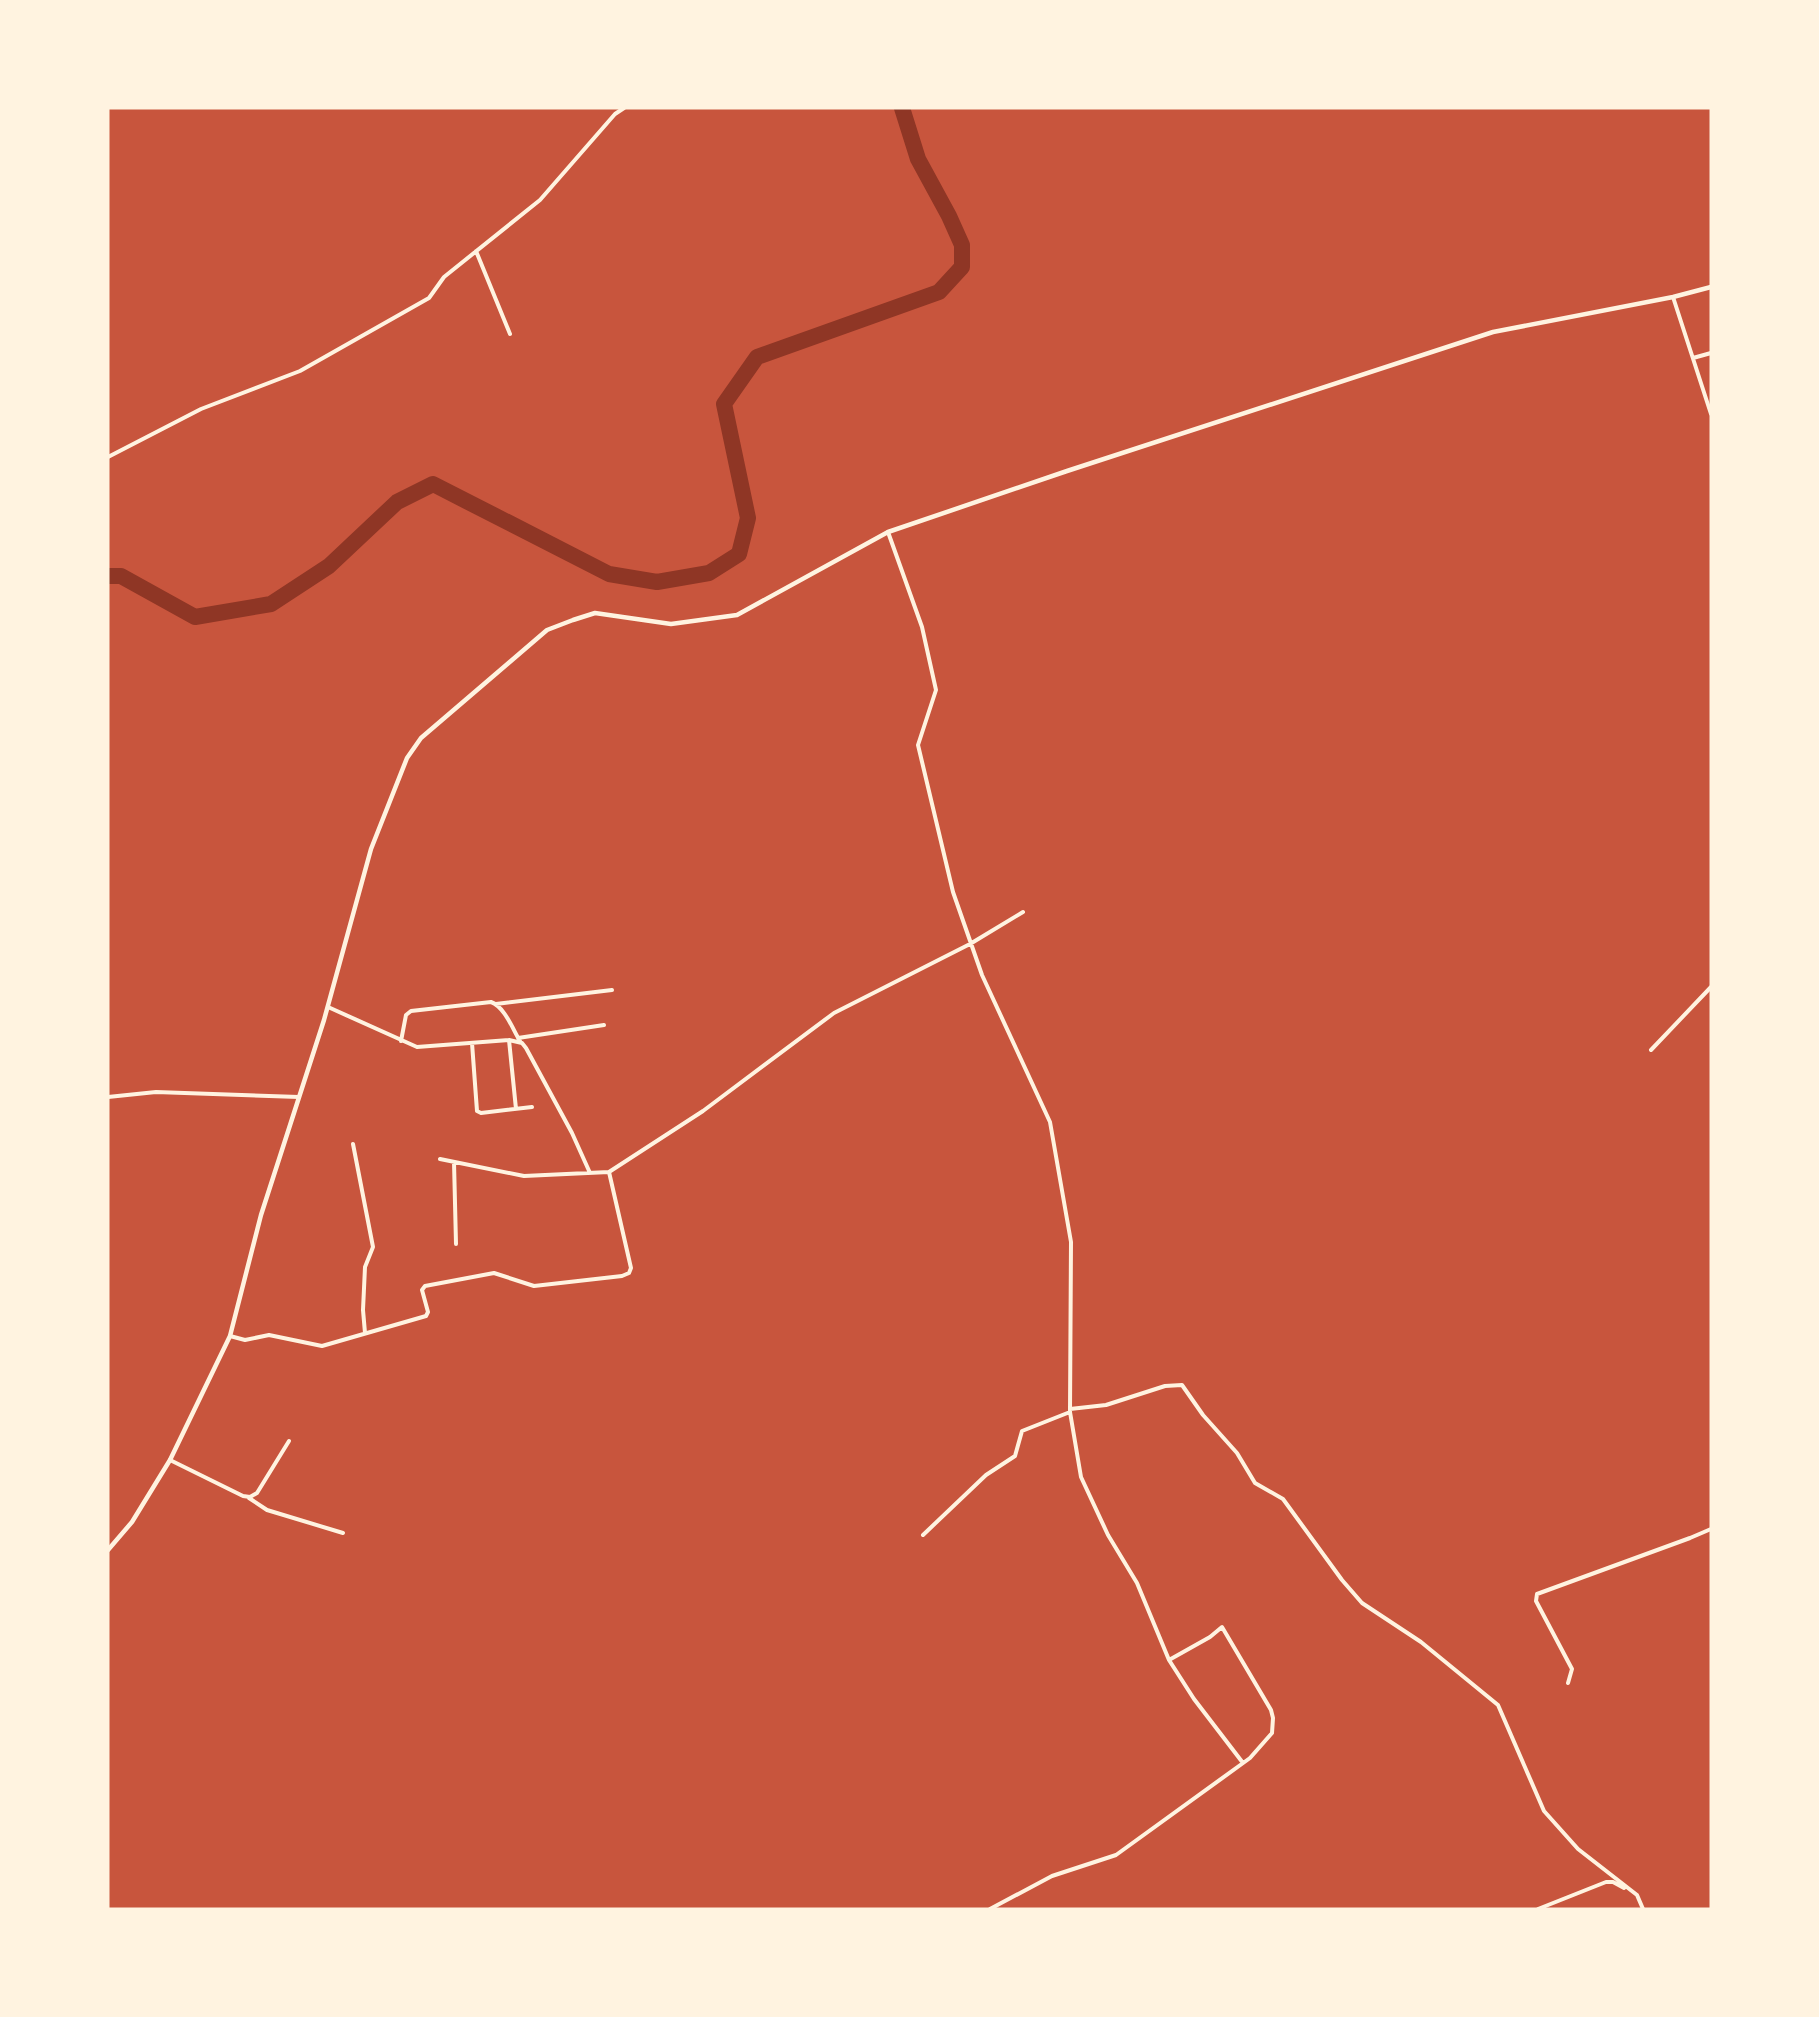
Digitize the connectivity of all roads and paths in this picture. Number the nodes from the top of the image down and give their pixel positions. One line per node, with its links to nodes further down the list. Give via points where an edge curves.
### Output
1 (624, 108): 2 (street, via 540,200)
2 (476, 251): 5 (street); 9 (street, via 444,277 429,298 300,371 201,409)
3 (1711, 287): 4 (street)
4 (1673, 297): 7 (street); 10 (street, via 1494,332)
5 (510, 334)
6 (1711, 353): 7 (street)
7 (1693, 358): 8 (street)
8 (1711, 414)
9 (108, 457)
10 (888, 532): 12 (street, via 930,659 936,690 918,746 953,892); 16 (street, via 737,615 671,624 596,614 548,630 497,672 421,738 407,758 371,849)
11 (1023, 912): 12 (street)
12 (970, 944): 31 (street, via 834,1013 703,1111); 36 (street, via 1050,1122 1071,1242)
13 (1711, 987): 23 (street)
14 (612, 990): 15 (street)
15 (496, 1004): 18 (street); 20 (street, via 411,1011 406,1015)
16 (328, 1007): 20 (street); 25 (street)
17 (604, 1025): 18 (street)
18 (518, 1038): 22 (street)
19 (509, 1040): 21 (street); 22 (street); 27 (street)
20 (401, 1041): 21 (street, via 421,1048)
21 (472, 1043): 27 (street, via 477,1111)
22 (522, 1043): 32 (street)
23 (1651, 1050)
24 (108, 1097): 25 (street, via 156,1092)
25 (299, 1097): 35 (street, via 261,1215)
26 (532, 1107): 27 (street)
27 (516, 1109)
28 (353, 1144): 34 (street, via 373,1247 365,1267)
29 (440, 1159): 30 (street)
30 (454, 1162): 32 (street, via 524,1176); 33 (street)
31 (609, 1172): 32 (street); 34 (street, via 629,1273 534,1286 494,1273 425,1286 422,1290 426,1316)
32 (590, 1173)
33 (456, 1244)
34 (365, 1333): 35 (street, via 322,1346 268,1335 245,1340)
35 (230, 1336): 38 (street)
36 (1070, 1411): 42 (street, via 1021,1432 1015,1456 986,1475); 44 (street, via 1081,1477 1108,1535 1137,1583); 47 (street, via 1182,1385 1237,1453 1255,1483 1283,1499 1362,1603 1421,1642 1498,1705 1544,1811 1578,1849)
37 (289, 1441): 39 (street, via 257,1493)
38 (170, 1460): 39 (street); 43 (street, via 132,1522)
39 (248, 1497): 41 (street, via 267,1510)
40 (1711, 1529): 45 (street, via 1537,1594 1536,1601 1572,1669)
41 (343, 1533)
42 (923, 1535)
43 (108, 1550)
44 (1169, 1660): 46 (street); 46 (street, via 1222,1627 1273,1718 1272,1732)
45 (1568, 1683)
46 (1243, 1763): 48 (street, via 1116,1855 1052,1876)
47 (1637, 1895): 49 (street, via 1609,1882); 50 (street)
48 (990, 1909)
49 (1539, 1909)
50 (1643, 1909)

